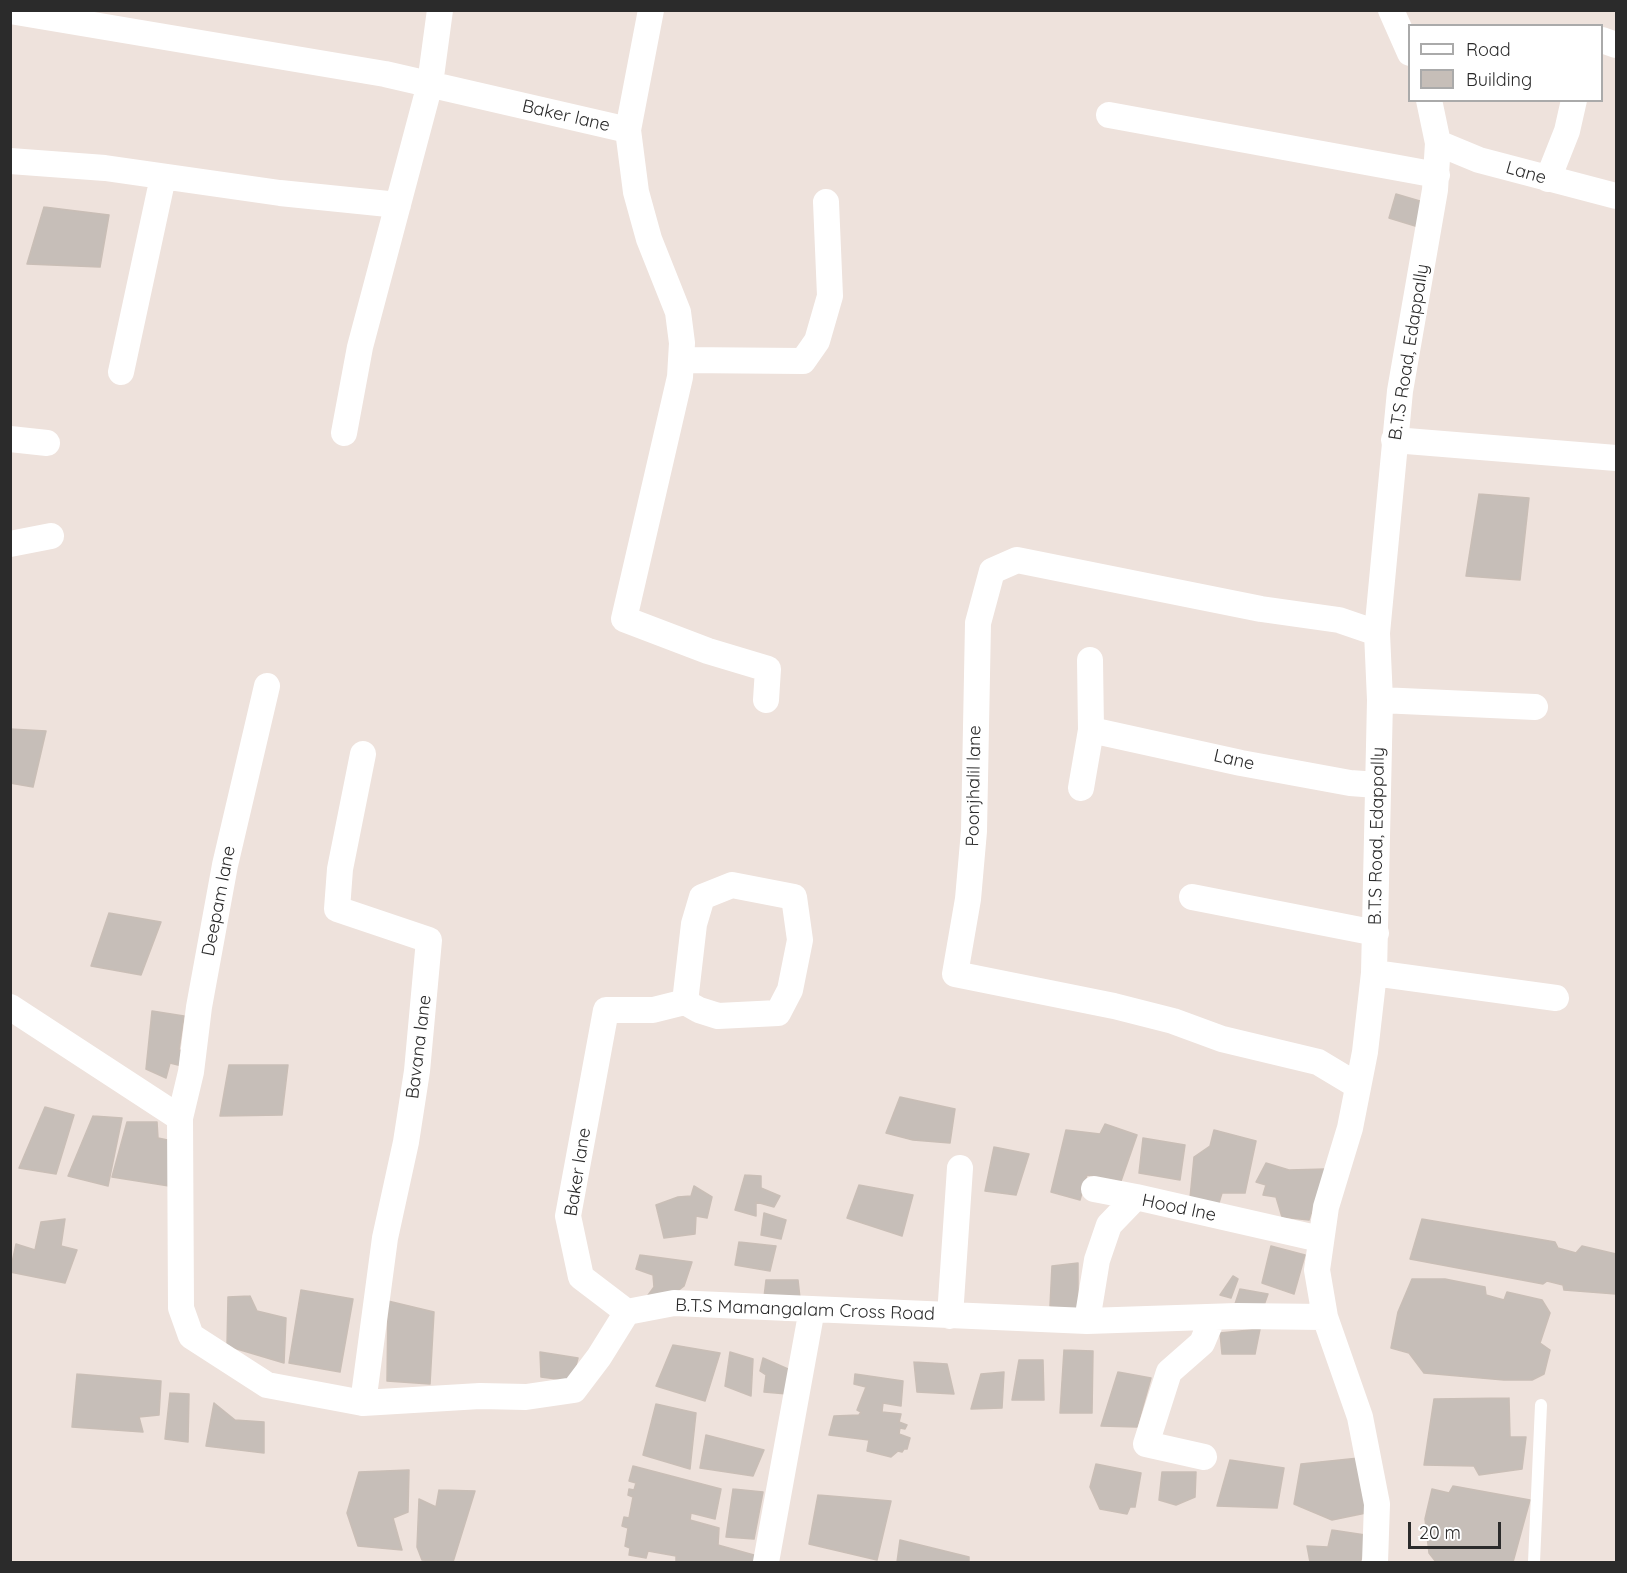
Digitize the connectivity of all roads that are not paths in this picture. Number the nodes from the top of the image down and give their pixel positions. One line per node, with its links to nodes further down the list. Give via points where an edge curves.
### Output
1 (440, 10): 6 (street)
2 (651, 10): 10 (street)
3 (1391, 10): 5 (street)
4 (10, 11): 6 (street, Baker lane)
5 (1408, 48)
6 (430, 84): 10 (street, Baker lane); 18 (street)
7 (1429, 102): 11 (street, B.T.S Road, Edappally)
8 (1574, 102): 15 (street)
9 (1109, 115): 13 (street)
10 (628, 130): 19 (street, Baker lane, via 639,202 678,312)
11 (1438, 143): 13 (street, B.T.S Road, Edappally); 15 (street, Lane, via 1479,160)
12 (10, 161): 14 (street)
13 (1437, 175): 23 (street, B.T.S Road, Edappally)
14 (163, 177): 18 (street); 20 (street)
15 (1548, 179): 16 (street, Lane)
16 (1617, 196)
17 (826, 202): 19 (street, via 830,296 817,341 803,361)
18 (398, 205): 21 (street, via 360,347)
19 (681, 360): 31 (street, Baker lane, via 624,619 768,669)
20 (121, 372)
21 (344, 433)
22 (10, 439): 24 (street)
23 (1394, 440): 25 (street); 28 (street, B.T.S Road, Edappally)
24 (47, 443)
25 (1617, 458)
26 (51, 536): 27 (street)
27 (10, 544)
28 (1377, 633): 32 (street, B.T.S Road, Edappally); 44 (street, Poonjhalil lane, via 1339,620 1260,609 1017,560 992,572 978,623 974,831 955,974 1173,1021 1222,1039 1318,1062)
29 (1090, 660): 34 (street)
30 (267, 686): 45 (street, Deepam lane, via 225,865 199,1006 192,1072)
31 (766, 700)
32 (1380, 700): 33 (street); 36 (street, B.T.S Road, Edappally)
33 (1535, 706)
34 (1091, 730): 36 (street, Lane, via 1241,763); 37 (street)
35 (363, 754): 56 (street, Bavana lane, via 340,869 337,909 429,940 417,1071 385,1238)
36 (1377, 785): 39 (street, B.T.S Road, Edappally)
37 (1081, 788)
38 (1192, 897): 39 (street)
39 (1376, 933): 40 (street, B.T.S Road, Edappally)
40 (1374, 973): 41 (street); 44 (street, B.T.S Road, Edappally)
41 (1556, 998)
42 (685, 1002): 42 (street, via 718,1016 778,1013 790,990 800,940 794,897 732,885 702,897 694,924); 51 (street, Baker lane, via 653,1010 606,1010 568,1216 581,1277)
43 (10, 1007): 45 (street)
44 (1358, 1086): 49 (street, B.T.S Road, Edappally)
45 (180, 1118): 56 (street, via 181,1308 191,1336 267,1385)
46 (960, 1168): 52 (street)
47 (1094, 1189): 48 (street)
48 (1136, 1197): 49 (street, Hood lne); 55 (street, Hood lne, via 1109,1225 1097,1260)
49 (1320, 1239): 54 (street, B.T.S Road, Edappally, via 1317,1270)
50 (812, 1309): 51 (street, B.T.S Mamangalam Cross Road, via 674,1303); 52 (street, B.T.S Mamangalam Cross Road); 59 (street)
51 (627, 1312): 56 (street, via 574,1390 526,1397 480,1395)
52 (950, 1316): 55 (street, B.T.S Mamangalam Cross Road)
53 (1213, 1317): 54 (street, B.T.S Mamangalam Cross Road); 55 (street, B.T.S Mamangalam Cross Road); 58 (street, via 1202,1343 1169,1372 1146,1444)
54 (1324, 1317): 60 (street, B.T.S Road, Edappally, via 1362,1428 1377,1504)
55 (1088, 1321)
56 (363, 1403)
57 (1541, 1405): 61 (lane)
58 (1204, 1457)
59 (765, 1563)
60 (1375, 1563)
61 (1534, 1563)

